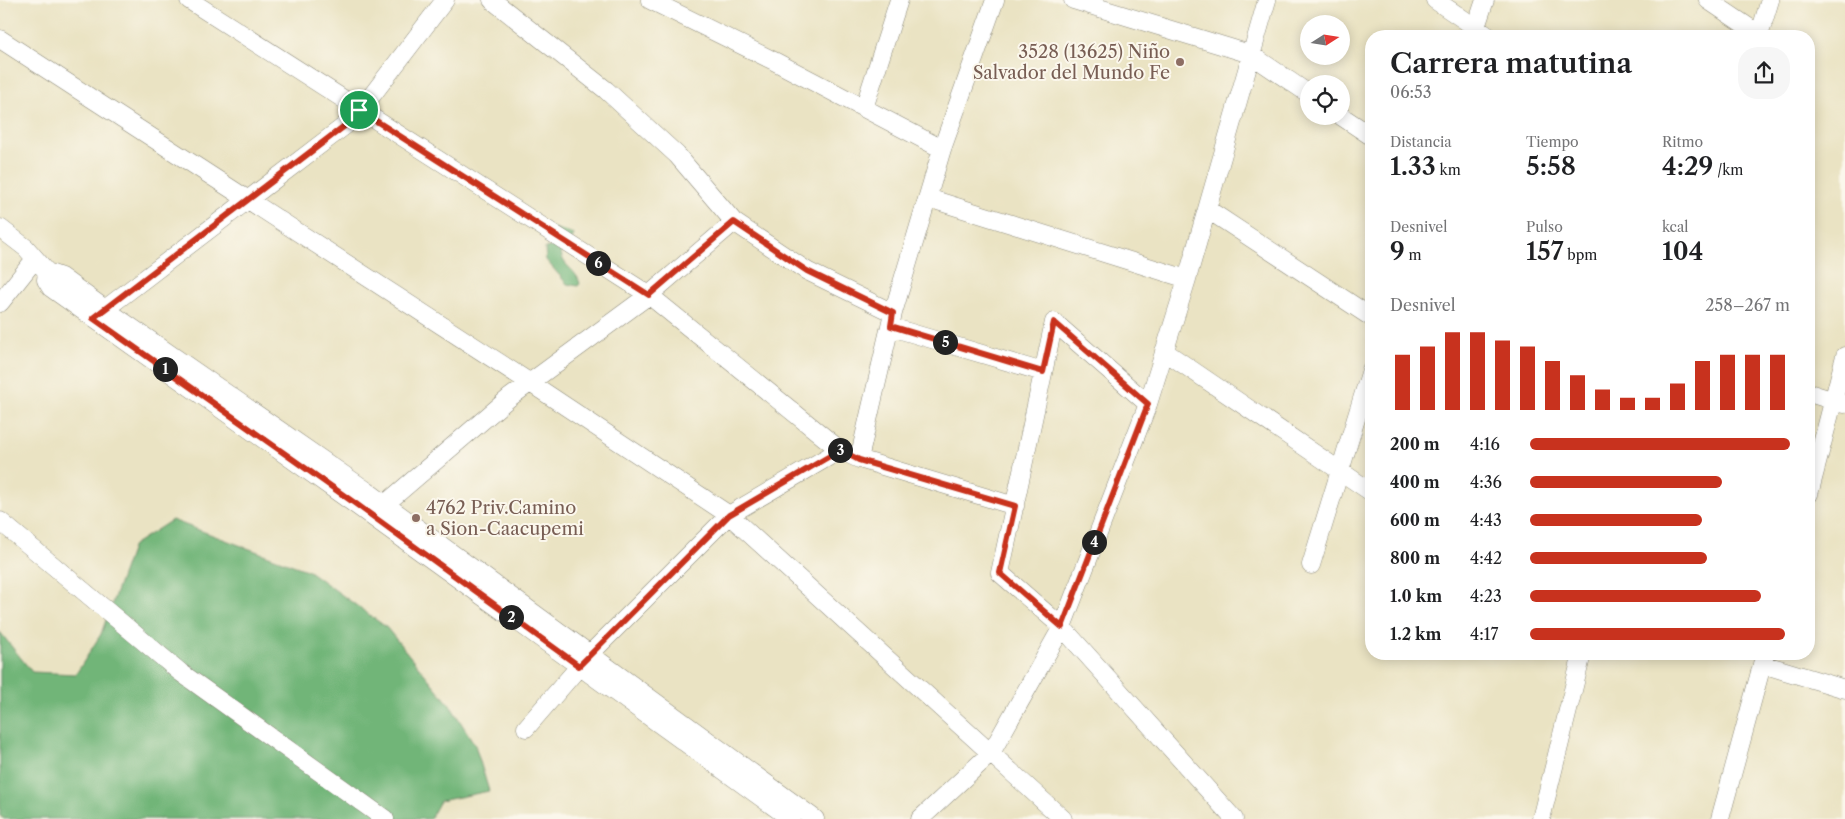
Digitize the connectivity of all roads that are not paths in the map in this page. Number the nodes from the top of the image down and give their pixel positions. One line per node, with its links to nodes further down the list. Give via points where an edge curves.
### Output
1 (189, 0): 21 (street)
2 (445, 0): 21 (street)
3 (492, 0): 28 (street, via 606,90 677,155)
4 (650, 0): 20 (street)
5 (898, 0): 20 (street)
6 (995, 0): 24 (street)
7 (1073, 0): 18 (street)
8 (1266, 0): 18 (street)
9 (1435, 0): 13 (street)
10 (1485, 0): 14 (street)
11 (1708, 0): 15 (street)
12 (1770, 0): 16 (street)
13 (1475, 30)
14 (1480, 30)
15 (1753, 30)
16 (1761, 30)
17 (0, 39): 26 (street)
18 (1250, 54): 19 (street); 27 (street)
19 (1300, 88)
20 (864, 108): 24 (street)
21 (359, 110): 26 (street, via 351,121); 32 (street)
22 (1350, 122): 23 (street)
23 (1365, 132)
24 (942, 149): 25 (street)
25 (928, 198): 31 (street); 36 (street)
26 (249, 199): 35 (street); 40 (street)
27 (1207, 208): 31 (street); 34 (street)
28 (734, 222): 32 (street); 36 (street, via 807,271)
29 (0, 228): 30 (street)
30 (35, 259): 33 (street); 35 (street, via 46,272 61,277)
31 (1187, 279): 37 (street)
32 (649, 295): 40 (street); 45 (street)
33 (0, 303)
34 (1365, 313)
35 (99, 314): 51 (street)
36 (892, 320): 39 (street); 46 (street)
37 (1164, 351): 44 (street); 47 (street)
38 (1845, 356): 43 (street)
39 (1043, 372): 44 (street, via 1054,322); 50 (street)
40 (529, 382): 51 (street); 52 (street)
41 (1365, 390): 47 (street)
42 (1815, 395): 43 (street)
43 (1840, 402): 48 (street)
44 (1148, 404): 55 (street)
45 (840, 450): 46 (street); 52 (street)
46 (859, 460): 50 (street)
47 (1341, 471): 49 (street); 54 (street)
48 (1815, 476)
49 (1365, 488)
50 (1015, 506): 55 (street, via 1000,573)
51 (378, 510): 56 (street)
52 (729, 515): 56 (street); 62 (street)
53 (0, 521): 63 (street, via 180,672)
54 (1311, 566)
55 (1062, 627): 62 (street); 68 (street)
56 (584, 660): 61 (street); 64 (street); 65 (street)
57 (1581, 660): 69 (street)
58 (1764, 660): 70 (street)
59 (1767, 660): 60 (street)
60 (1845, 689)
61 (526, 728)
62 (991, 752): 66 (street); 67 (street)
63 (385, 819)
64 (791, 819)
65 (815, 819)
66 (920, 819)
67 (1063, 819)
68 (1234, 819)
69 (1541, 819)
70 (1720, 819)

